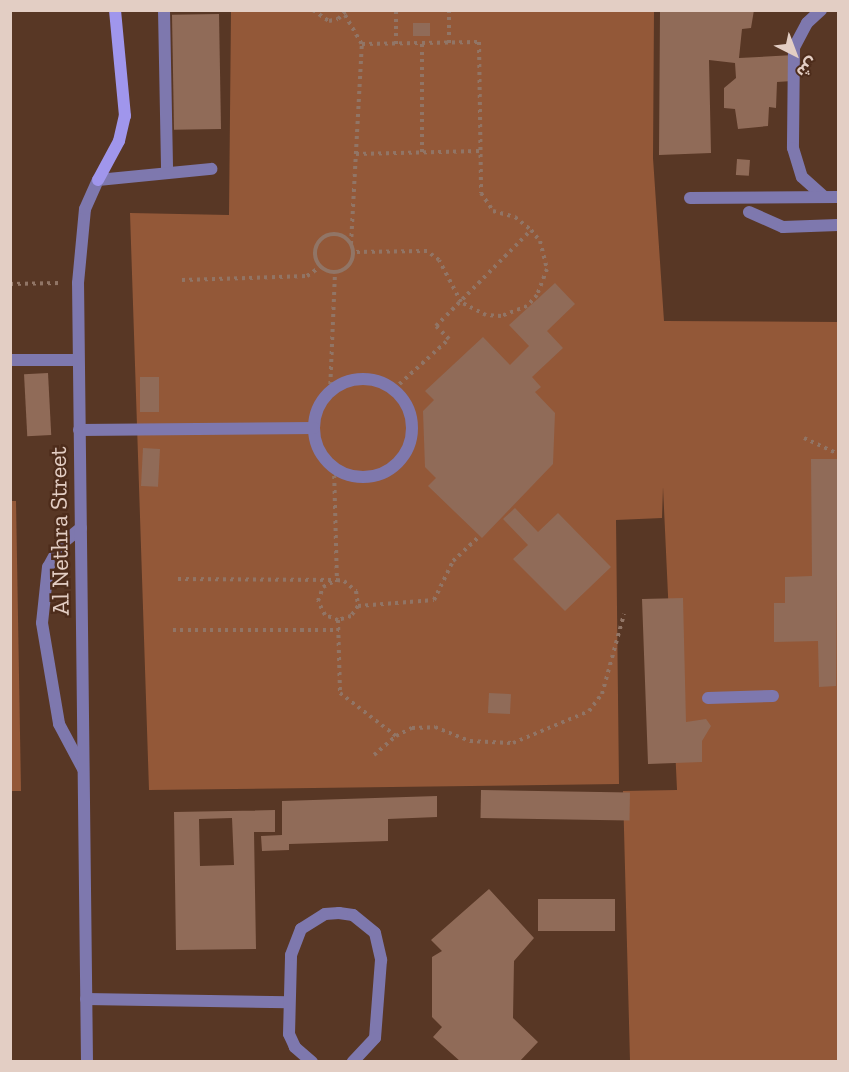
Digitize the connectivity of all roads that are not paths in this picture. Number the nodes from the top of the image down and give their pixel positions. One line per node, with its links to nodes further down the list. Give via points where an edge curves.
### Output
1 (115, 10): 6 (street, Al Nethra Street, via 125,116 119,141)
2 (164, 10): 5 (street)
3 (821, 10): 7 (street, via 807,23 794,47 793,148 802,177)
4 (211, 169): 5 (street)
5 (167, 173): 6 (street)
6 (98, 180): 13 (street, Al Nethra Street, via 85,209 78,283)
7 (824, 197): 8 (street); 9 (street)
8 (838, 197)
9 (690, 198)
10 (749, 212): 11 (street, via 783,227)
11 (838, 225)
12 (10, 360): 13 (street)
13 (78, 360): 15 (street, Al Nethra Street)
14 (314, 428): 14 (street, via 318,408 330,392 341,384 369,379 394,389 404,399 413,425 409,446 398,463 374,476 360,477 334,468 319,450); 15 (street)
15 (79, 430): 16 (street, Al Nethra Street)
16 (81, 528): 19 (street, Al Nethra Street); 19 (street, via 61,544 48,567 42,623 59,724)
17 (773, 696): 18 (street)
18 (708, 698)
19 (83, 769): 20 (street, Al Nethra Street)
20 (86, 999): 21 (street); 22 (street, Al Nethra Street)
21 (288, 1002): 23 (street, via 289,1034 295,1047); 24 (street, via 291,955 301,929 325,914 353,915 365,923 380,946 377,1024 368,1050)
22 (87, 1062)
23 (312, 1062)
24 (353, 1062)

